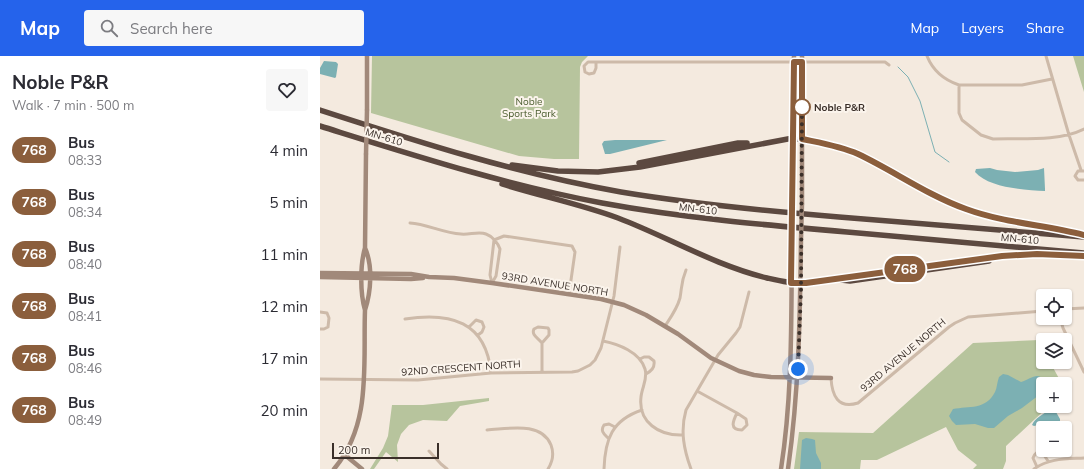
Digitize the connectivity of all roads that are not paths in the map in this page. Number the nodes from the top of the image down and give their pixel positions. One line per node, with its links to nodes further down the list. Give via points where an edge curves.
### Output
1 (367, 56): 26 (street, bridge)
2 (794, 56): 6 (street)
3 (802, 56): 7 (street)
4 (927, 56): 11 (street, via 940,75)
5 (1046, 56): 10 (street)
6 (794, 62): 7 (street); 8 (street); 16 (street)
7 (802, 62): 9 (street, via 884,62); 17 (street)
8 (596, 63): 8 (street, via 588,62 584,68 585,72 594,73)
9 (889, 65)
10 (1052, 79): 11 (street, via 1013,86); 15 (street)
11 (960, 85): 15 (street, via 962,120 984,137 1048,138)
12 (320, 110): 18 (highway, MN-610)
13 (320, 126): 20 (highway, MN-610)
14 (1084, 129): 15 (street)
15 (1069, 135): 19 (street)
16 (793, 138): 17 (highway); 18 (highway, via 648,165 585,172 542,170); 34 (street, bridge)
17 (802, 139): 23 (highway, via 857,154 954,205 976,213); 35 (street, bridge)
18 (442, 149): 23 (highway, MN-610, via 553,178 679,201 746,209)
19 (1083, 170): 21 (street, via 1076,172 1076,177 1080,181)
20 (471, 172): 27 (highway, MN-610, via 582,199 693,218); 34 (highway, via 519,190 606,214 725,266)
21 (1084, 180)
22 (410, 223): 24 (street, via 461,234 485,233)
23 (1084, 236)
24 (494, 240): 36 (street, via 490,275); 36 (street, via 500,249 496,276); 38 (street, via 504,236 572,246 575,252)
25 (620, 247): 39 (street)
26 (365, 248): 31 (street); 32 (street, via 368,254)
27 (1084, 253)
28 (1084, 256): 35 (highway, via 1010,256)
29 (686, 270): 47 (street, via 676,308)
30 (320, 273): 31 (street, 93RD AVENUE NORTH)
31 (362, 276): 32 (street, 93RD AVENUE NORTH); 33 (street, 93RD AVENUE NORTH); 42 (street, via 362,301)
32 (369, 276): 36 (street, 93RD AVENUE NORTH, via 411,274); 42 (street)
33 (320, 277)
34 (791, 283): 35 (highway); 59 (street)
35 (801, 283): 60 (street)
36 (492, 284): 38 (street, 93RD AVENUE NORTH)
37 (749, 292): 54 (street, via 736,333)
38 (569, 294): 39 (street, 93RD AVENUE NORTH)
39 (612, 302): 47 (street, 93RD AVENUE NORTH, via 636,310); 51 (street)
40 (1084, 308): 41 (street)
41 (1072, 309)
42 (365, 310): 63 (street)
43 (320, 312): 49 (street, via 327,313 329,318 328,327)
44 (1036, 312): 61 (street, 93RD AVENUE NORTH, via 961,319 858,404 847,405 838,400 832,390)
45 (405, 319): 48 (street, via 422,316 443,318)
46 (1062, 325): 56 (street)
47 (665, 326): 54 (street, 93RD AVENUE NORTH)
48 (469, 327): 50 (street); 50 (street, via 476,320 482,322 484,327)
49 (320, 329)
50 (478, 335): 57 (street, via 487,350)
51 (603, 341): 53 (street, via 624,348); 55 (street, 92ND CRESCENT NORTH, via 599,354 590,365 578,371)
52 (542, 343): 52 (street, via 549,335 549,330 536,328 533,334); 55 (street)
53 (640, 359): 58 (street); 58 (street, via 649,357 654,361 653,369)
54 (715, 360): 59 (street, 93RD AVENUE NORTH, via 754,375); 64 (street)
55 (542, 372): 57 (street, 92ND CRESCENT NORTH)
56 (1084, 372)
57 (491, 373): 63 (street, 92ND CRESCENT NORTH, via 427,379)
58 (646, 374): 65 (street, via 641,398)
59 (790, 378): 60 (street, 93RD AVENUE NORTH); 82 (street)
60 (798, 378): 61 (street, 93RD AVENUE NORTH); 83 (street)
61 (832, 378)
62 (320, 379): 63 (street, 92ND CRESCENT NORTH)
63 (364, 379): 72 (street, via 361,416)
64 (697, 392): 66 (street); 69 (street, via 686,410)
65 (642, 410): 67 (street, via 623,419); 69 (street, via 648,422 659,431)
66 (737, 413): 66 (street, via 747,422 742,430 733,426)
67 (615, 427): 70 (street); 70 (street, via 610,424 604,425 603,432)
68 (487, 430): 79 (street, via 531,428 542,434 547,438 552,450 552,462)
69 (683, 435): 81 (street)
70 (608, 438): 80 (street)
71 (428, 451): 78 (street)
72 (345, 455): 76 (street); 77 (street)
73 (1084, 458): 74 (street)
74 (1048, 462): 75 (street); 75 (street, via 1042,452 1038,452 1033,458)
75 (1035, 468)
76 (334, 469)
77 (362, 469)
78 (447, 469)
79 (548, 469)
80 (604, 469)
81 (692, 469)
82 (781, 469)
83 (788, 469)

